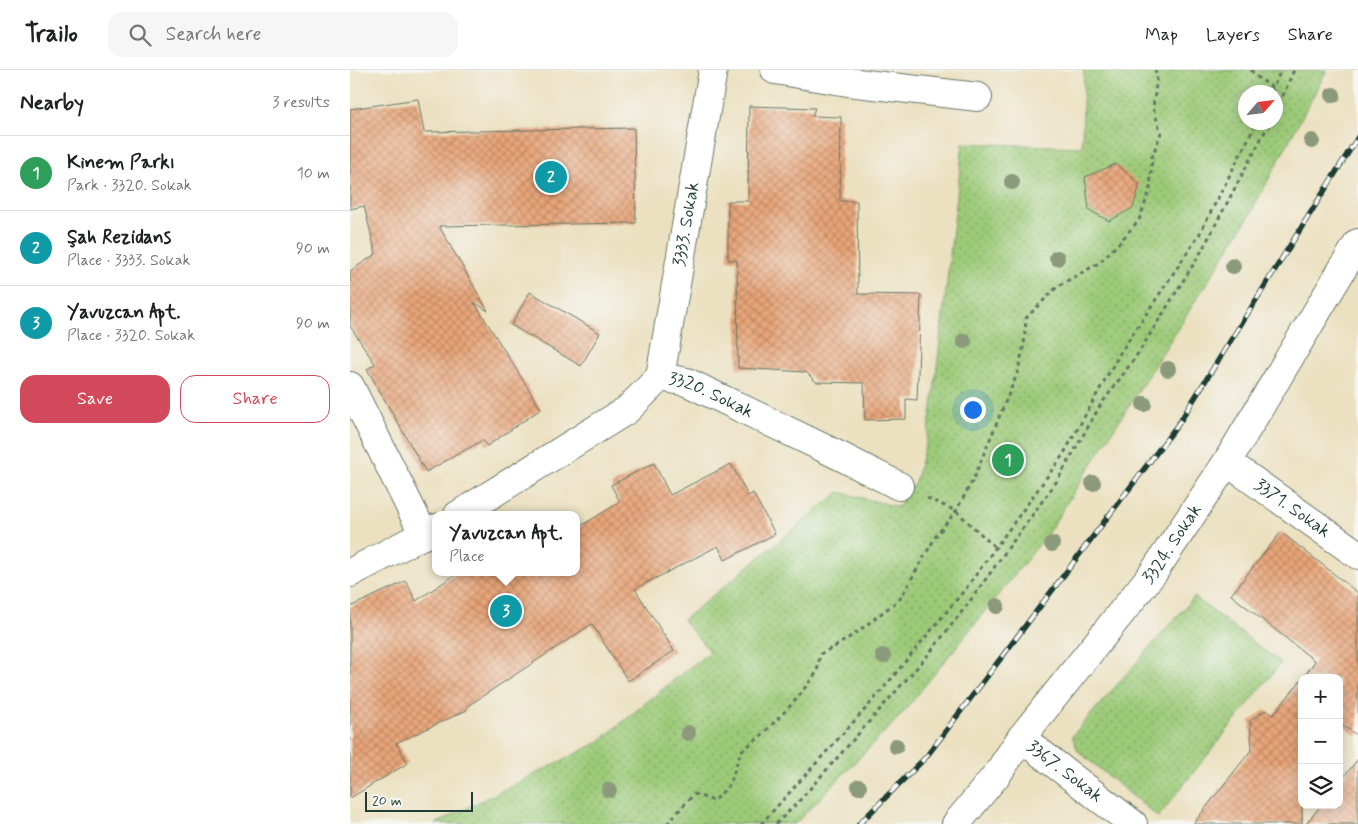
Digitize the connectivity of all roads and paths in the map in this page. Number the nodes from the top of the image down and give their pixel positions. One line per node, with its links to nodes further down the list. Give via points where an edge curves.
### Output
1 (713, 70): 14 (street, 3333. Sokak)
2 (776, 70): 10 (street)
3 (1155, 70): 19 (path, via 1153,108 1161,133 1152,157 1150,190 1139,220 1099,263 1058,286 1026,318 1017,374 974,478)
4 (1251, 70): 7 (path)
5 (1281, 70): 8 (path)
6 (1294, 70): 9 (path)
7 (1269, 85)
8 (1274, 85)
9 (1283, 95)
10 (978, 97)
11 (1253, 130): 21 (path, via 1199,235 1120,353 1063,455)
12 (1266, 130): 27 (path, via 1201,252 1139,352 1100,406 1057,481 928,655)
13 (1358, 243): 16 (street, 3324. Sokak)
14 (660, 377): 17 (street, 3320. Sokak, via 687,382); 18 (street, 3320. Sokak, via 627,410)
15 (350, 386): 20 (street)
16 (1228, 462): 22 (street, 3371. Sokak); 24 (street, 3324. Sokak, via 1153,572)
17 (899, 486): 19 (path)
18 (464, 511)
19 (956, 511): 21 (path); 25 (path, via 936,536 900,599 860,630 820,654 817,672 793,703 760,738 741,751 730,784 714,801 694,794)
20 (430, 532): 23 (street)
21 (996, 548): 26 (path, via 876,696)
22 (1358, 554)
23 (350, 573)
24 (1021, 738): 28 (street, 3324. Sokak); 29 (street, 3367. Sokak)
25 (668, 824)
26 (761, 824)
27 (776, 824)
28 (956, 824)
29 (1133, 824)

